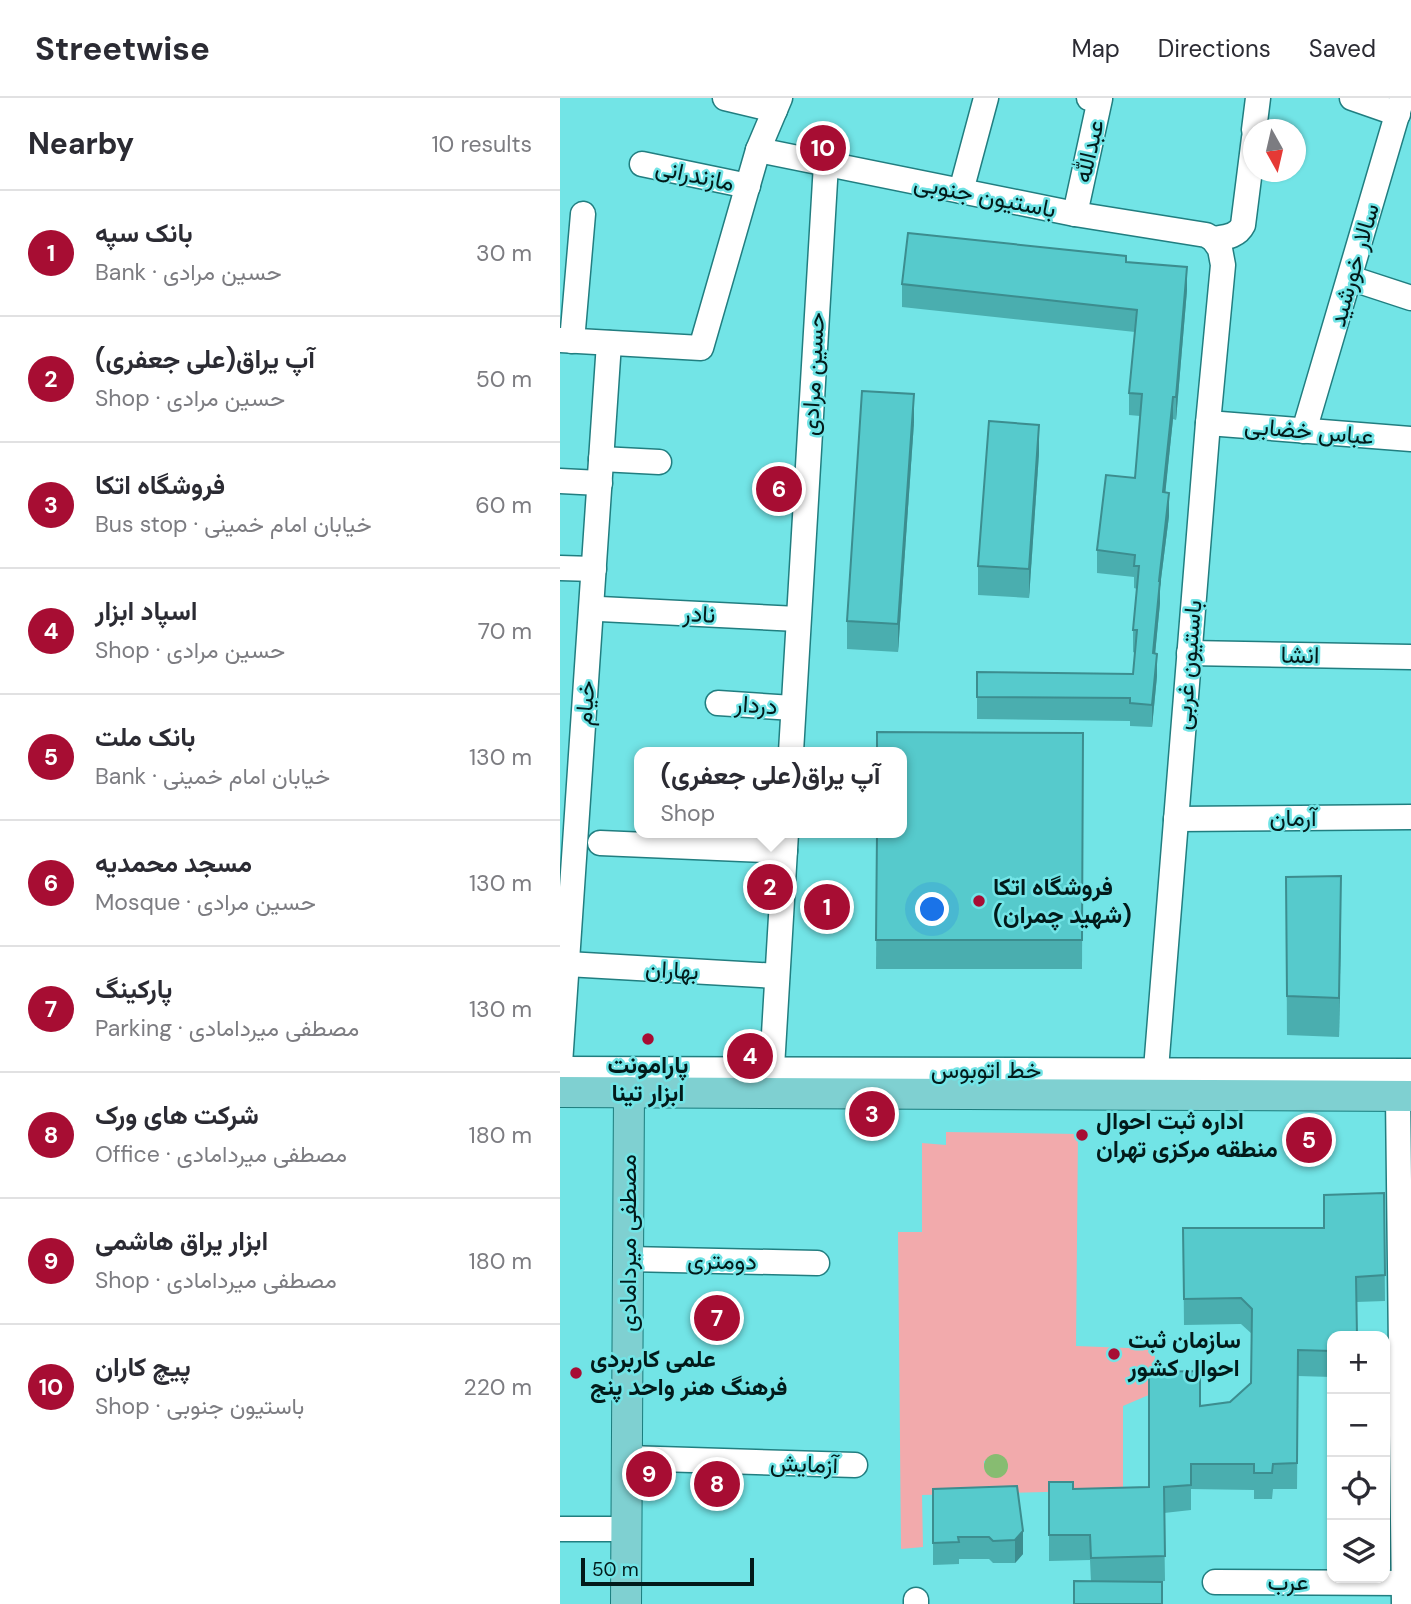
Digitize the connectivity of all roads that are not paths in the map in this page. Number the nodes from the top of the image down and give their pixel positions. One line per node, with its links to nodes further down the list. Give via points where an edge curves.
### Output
1 (725, 98): 6 (street)
2 (986, 98): 14 (street)
3 (1089, 98): 16 (street, عبدالله, via 1100,99)
4 (1258, 98): 8 (street)
5 (1352, 98): 7 (street)
6 (778, 104): 9 (street)
7 (1400, 106): 18 (street, سالار خورشید)
8 (1255, 119)
9 (758, 150): 11 (street, باستیون جنوبی); 13 (street)
10 (642, 164): 13 (street, مازندرانی)
11 (826, 164): 14 (street, باستیون جنوبی); 31 (street, حسین مرادی)
12 (1248, 182): 17 (street, via 1240,231)
13 (748, 186): 21 (street, via 701,348)
14 (961, 191): 16 (street, باستیون جنوبی)
15 (583, 214): 20 (street)
16 (1075, 214): 17 (street, باستیون جنوبی)
17 (1213, 239): 22 (street, باستیون غربی, via 1223,265)
18 (1350, 278): 19 (street); 23 (street, سالار خورشید)
19 (1411, 298)
20 (566, 340): 21 (street)
21 (609, 343): 26 (street, خیام)
22 (1208, 423): 23 (street, عباس خضابی); 32 (street, باستیون غربی)
23 (1304, 431): 24 (street, عباس خضابی)
24 (1411, 439)
25 (659, 462): 26 (street)
26 (600, 471): 27 (street); 29 (street, خیام)
27 (560, 481)
28 (560, 568): 29 (street)
29 (593, 569): 36 (street, خیام)
30 (600, 609): 31 (street, نادر)
31 (798, 619): 35 (street, حسین مرادی)
32 (1189, 653): 33 (street, انشا); 39 (street, باستیون غربی)
33 (1411, 657)
34 (718, 703): 35 (street, دردار)
35 (793, 708): 37 (street, حسین مرادی)
36 (571, 732): 42 (street, خیام)
37 (791, 747)
38 (1411, 817): 39 (street, آرمان)
39 (1176, 819): 48 (street, باستیون غربی)
40 (785, 842): 41 (street); 45 (street)
41 (600, 843)
42 (567, 848): 43 (street, خیام)
43 (565, 916): 44 (street, خیام)
44 (567, 964): 45 (street, بهاران); 46 (street, خیام)
45 (777, 976): 47 (street)
46 (560, 1066): 47 (street)
47 (771, 1081): 48 (main road); 51 (main road)
48 (1155, 1082): 49 (main road)
49 (1407, 1088): 56 (street)
50 (560, 1092): 51 (main road)
51 (629, 1092): 52 (main road, مصطفی میردامادی)
52 (628, 1259): 53 (street, دومتری); 54 (main road, مصطفی میردامادی)
53 (817, 1264)
54 (626, 1458): 55 (street, آزمایش); 58 (main road, مصطفی میردامادی)
55 (855, 1465)
56 (1407, 1468): 60 (street)
57 (560, 1529): 58 (street)
58 (626, 1529): 61 (main road, مصطفی میردامادی)
59 (1215, 1582): 60 (street, عرب)
60 (1404, 1594)
61 (626, 1604)

